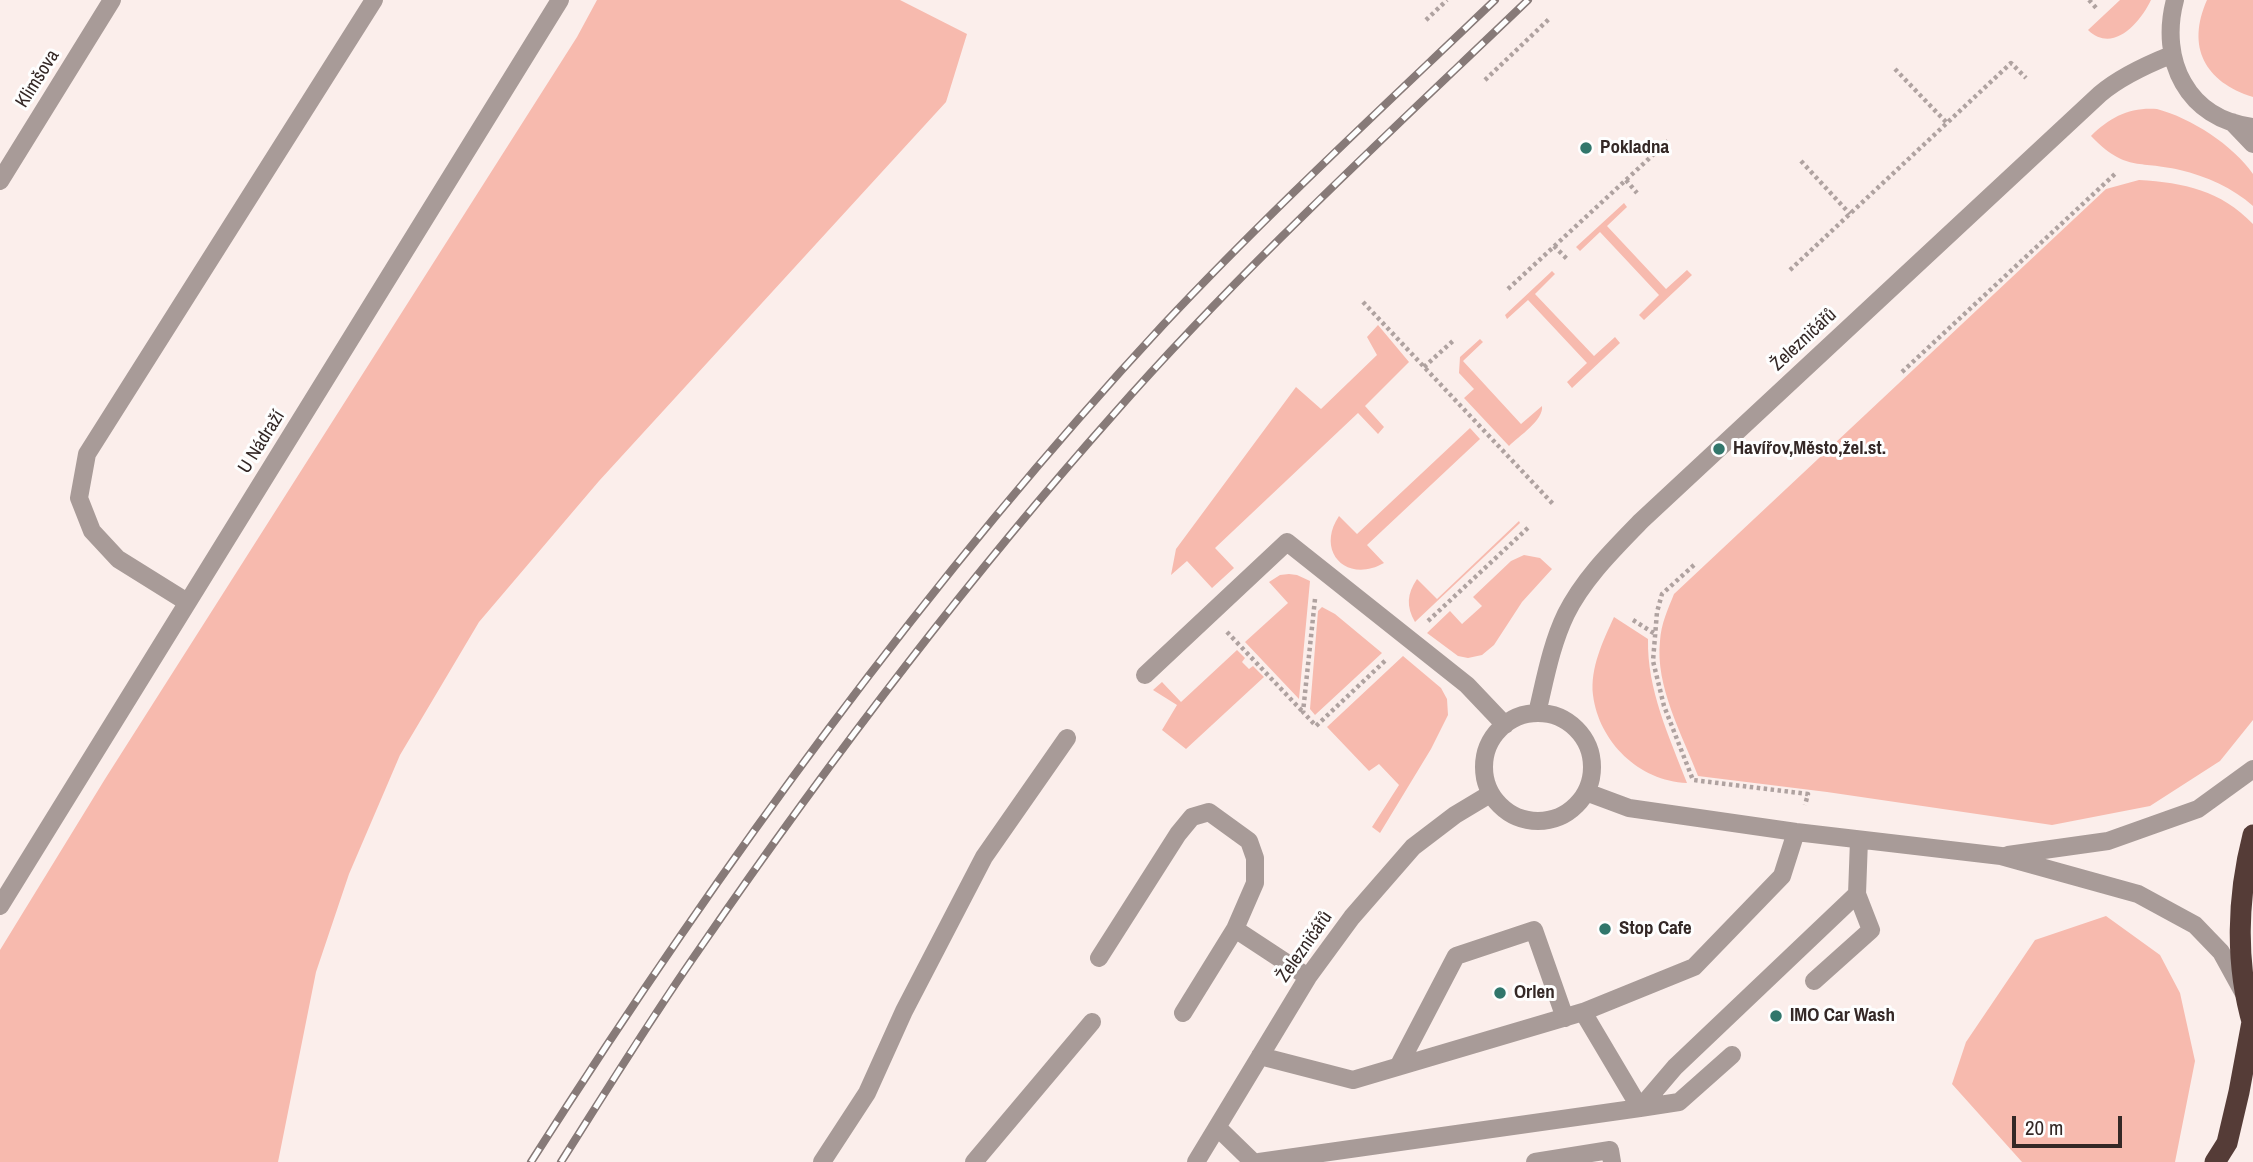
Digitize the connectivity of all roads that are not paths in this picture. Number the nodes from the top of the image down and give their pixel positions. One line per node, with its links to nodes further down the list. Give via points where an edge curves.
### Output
1 (112, 0): 9 (street, Klimšova)
2 (374, 0): 10 (street, via 87,454 79,498 92,531 117,559)
3 (2175, 0): 5 (street, via 2169,27)
4 (552, 3): 10 (street, U Nádraží)
5 (2171, 55): 6 (street, via 2187,89 2200,103); 12 (street, Železničářů, via 2099,94 1641,521 1597,567 1566,615)
6 (2232, 122): 7 (street); 8 (street)
7 (2253, 127)
8 (2253, 144)
9 (0, 181)
10 (187, 602): 24 (street, U Nádraží)
11 (1144, 675): 13 (street, via 1287,542 1467,685)
12 (1537, 713): 13 (street); 16 (street, via 1564,719 1584,739 1592,765)
13 (1505, 725): 17 (street, via 1494,736 1483,764)
14 (1067, 738): 40 (street, via 984,858)
15 (2253, 769): 21 (street, via 2198,809 2108,841)
16 (1586, 792): 17 (street, via 1566,814 1539,821 1511,814); 18 (street, via 1629,808)
17 (1490, 794): 27 (street, Železničářů, via 1413,847)
18 (1796, 832): 20 (street); 30 (street, via 1782,876 1694,967)
19 (2253, 835): 22 (highway)
20 (1859, 840): 21 (street); 23 (street)
21 (2001, 856): 29 (street, via 2138,894 2196,925 2221,951)
22 (2250, 861): 29 (highway, via 2241,902 2240,947)
23 (1857, 894): 28 (street, via 1871,930); 38 (street, via 1675,1067)
24 (0, 906)
25 (1236, 929): 26 (street, via 1255,883 1255,858 1249,841 1209,812 1192,817 1178,834); 27 (street); 31 (street)
26 (1099, 958)
27 (1308, 977): 36 (street, Železničářů)
28 (1814, 981)
29 (2247, 998): 34 (highway)
30 (1583, 1012): 32 (street); 38 (street)
31 (1184, 1013)
32 (1565, 1018): 37 (street); 37 (street, via 1534,930 1457,956)
33 (1092, 1023): 41 (street)
34 (2252, 1023): 46 (highway, via 2227,1143)
35 (1732, 1055): 38 (street, via 1679,1102)
36 (1260, 1056): 37 (street, via 1353,1080); 39 (street, Železničářů)
37 (1398, 1067)
38 (1640, 1108): 43 (street)
39 (1217, 1128): 42 (street, Železničářů); 43 (street)
40 (830, 1159)
41 (974, 1162)
42 (1196, 1162)
43 (1256, 1162)
44 (1535, 1162): 45 (street, via 1610,1150)
45 (1612, 1162)
46 (2215, 1162)

